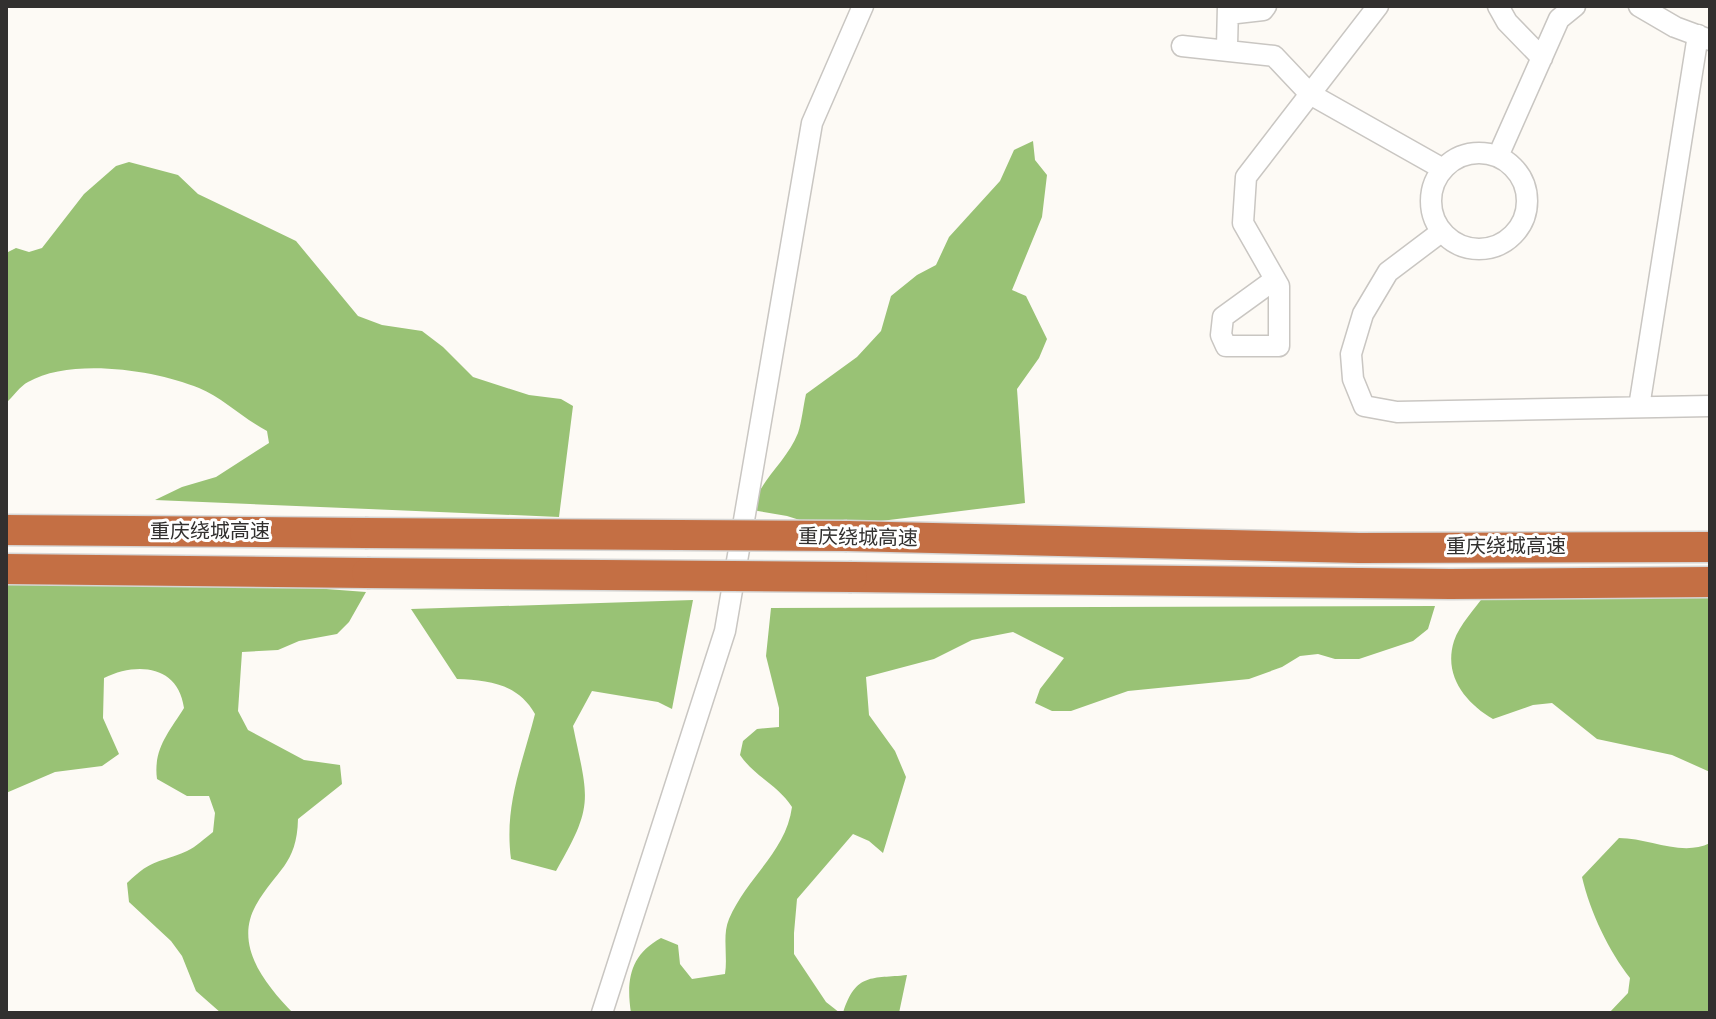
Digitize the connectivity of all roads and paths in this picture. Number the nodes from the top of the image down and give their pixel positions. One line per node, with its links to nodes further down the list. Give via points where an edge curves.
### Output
1 (863, 6): 23 (street, via 812,123 725,631)
2 (1266, 6): 7 (street)
3 (1378, 6): 12 (street)
4 (1498, 6): 11 (street)
5 (1575, 6): 11 (street, via 1559,19)
6 (1639, 6): 8 (street)
7 (1228, 10): 10 (street)
8 (1704, 38): 18 (street)
9 (1182, 46): 12 (street, via 1274,56)
10 (1227, 46)
11 (1542, 58): 13 (street)
12 (1310, 94): 14 (street); 16 (street, via 1246,177 1243,223)
13 (1499, 154): 14 (street, via 1458,156); 15 (street, via 1521,176 1527,196 1516,234 1500,247 1478,251)
14 (1443, 169): 15 (street, via 1430,210)
15 (1441, 232): 18 (street, via 1388,272 1363,314 1351,354 1353,379 1364,406 1397,412)
16 (1274, 280)
17 (1710, 406): 18 (street)
18 (1639, 407)
19 (6, 530): 20 (highway, 重庆绕城高速, bridge, via 847,536 1359,548)
20 (1710, 547)
21 (6, 569): 22 (highway, 重庆绕城高速, bridge, via 1434,584)
22 (1710, 582)
23 (602, 1013)

